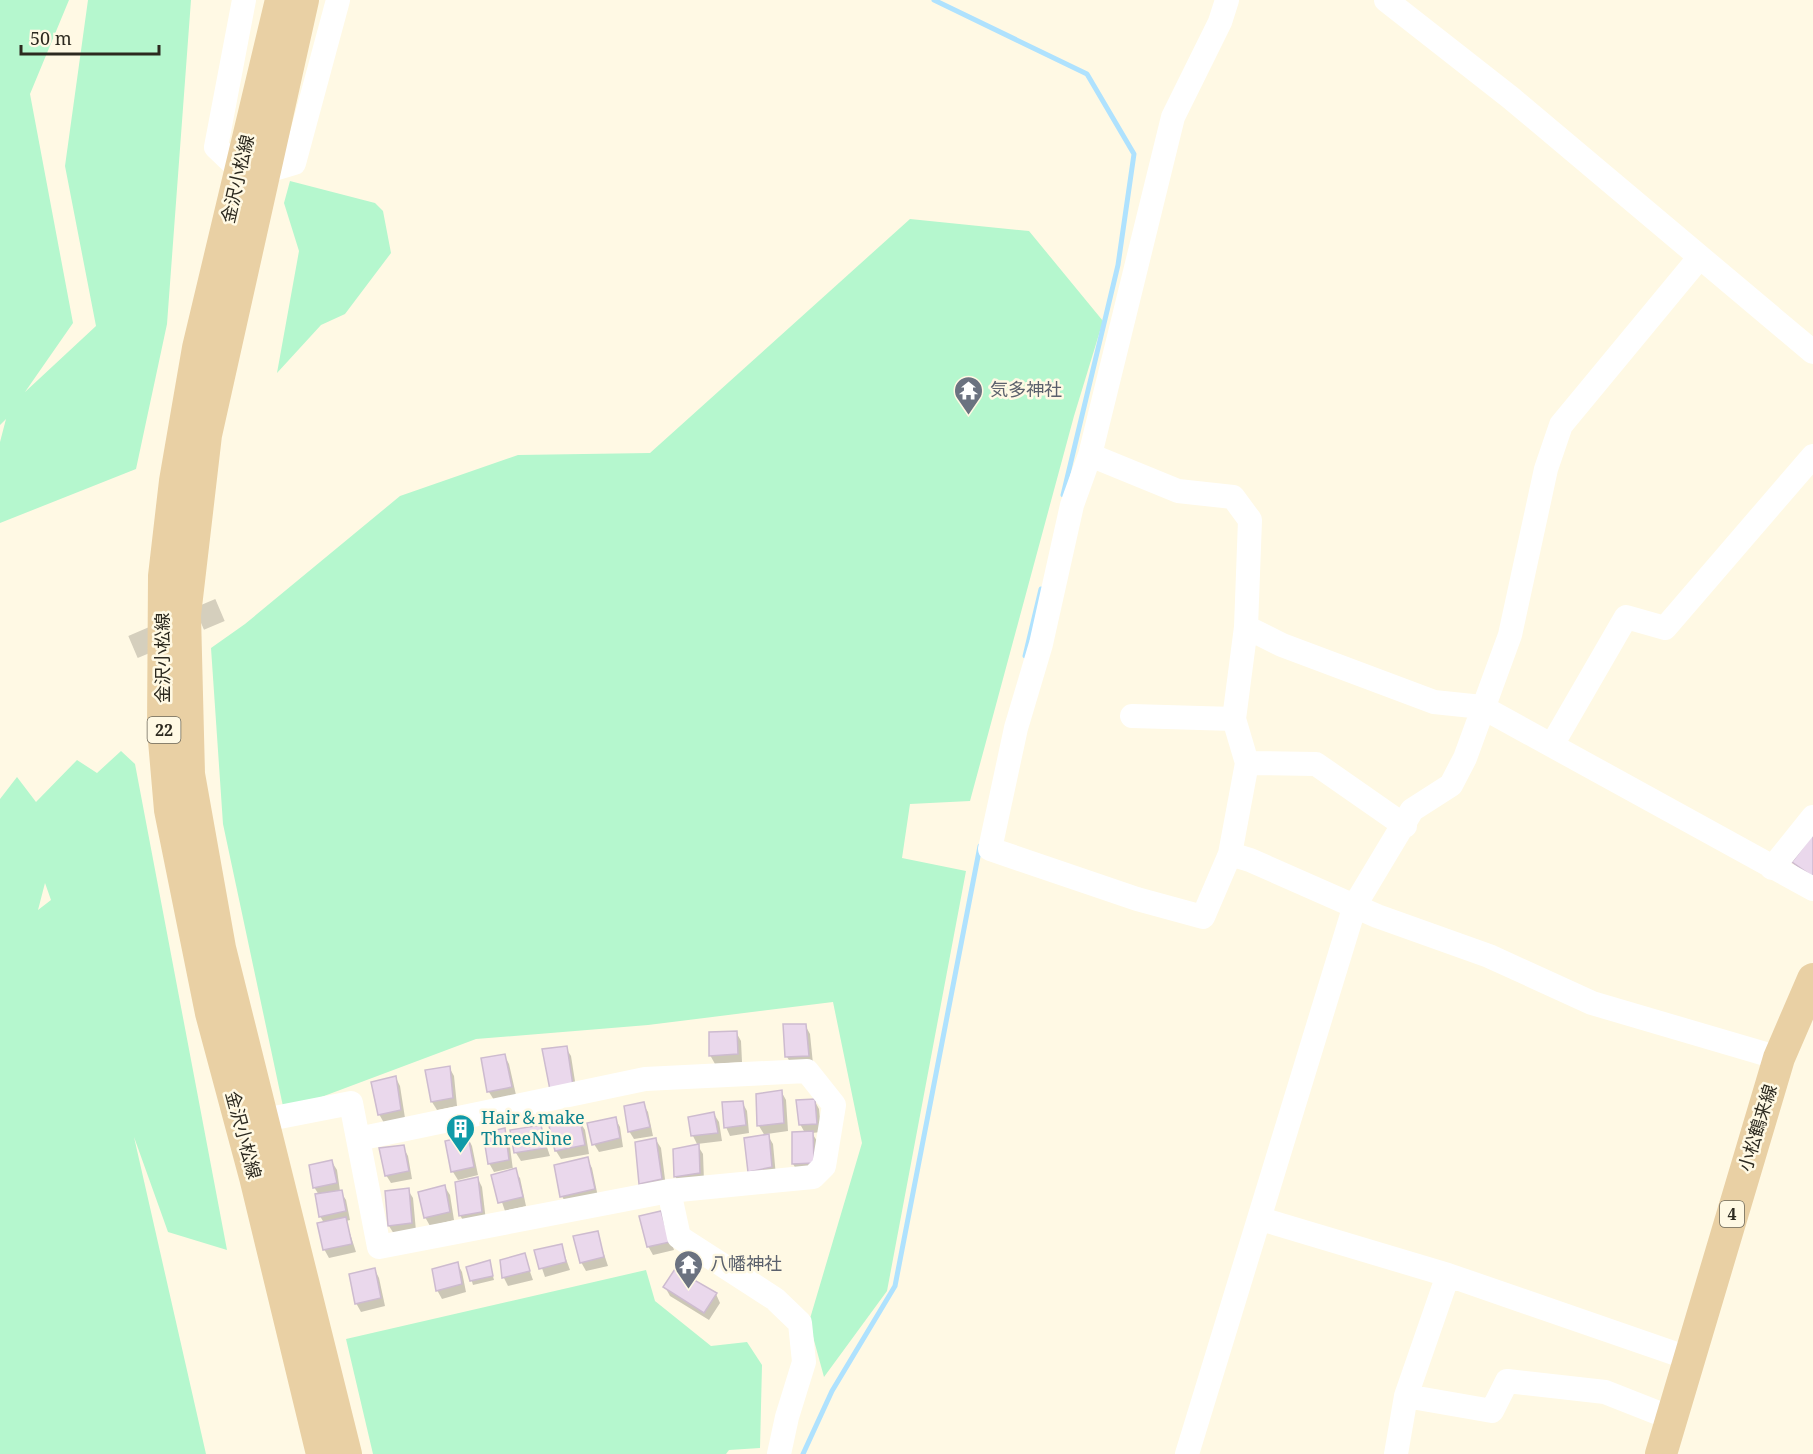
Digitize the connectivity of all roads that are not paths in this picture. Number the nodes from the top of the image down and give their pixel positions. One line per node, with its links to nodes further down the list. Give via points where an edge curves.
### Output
1 (244, 0): 7 (street, via 216,147)
2 (281, 0): 7 (main road, 金沢小松線 / 22)
3 (303, 0): 7 (main road, 金沢小松線 / 22)
4 (338, 0): 7 (street, via 294,163)
5 (1227, 0): 10 (street, via 1173,117)
6 (1386, 0): 8 (street, via 1511,98)
7 (252, 171): 26 (main road, 金沢小松線 / 22, via 206,435 185,615 189,774 220,948); 34 (main road, 金沢小松線 / 22, via 198,348 175,481 164,576 164,729 170,810 208,1002)
8 (1699, 258): 9 (street); 13 (street, via 1561,425 1546,469 1510,635)
9 (1813, 352)
10 (1090, 455): 12 (street, via 1178,491 1233,497 1250,520); 20 (street, via 1072,505 990,849 1203,917)
11 (1813, 456): 16 (street, via 1665,628 1626,617)
12 (1246, 627): 13 (street, via 1282,645 1434,702); 15 (street)
13 (1482, 707): 16 (street); 19 (street, via 1465,758 1450,785 1412,810)
14 (1132, 716): 15 (street)
15 (1233, 719): 17 (street)
16 (1552, 746): 21 (street)
17 (1247, 763): 19 (street, via 1316,764); 20 (street)
18 (1813, 817): 21 (street)
19 (1405, 826): 23 (street)
20 (1230, 855): 23 (street)
21 (1772, 868): 22 (street)
22 (1813, 889)
23 (1355, 904): 25 (street, via 1377,916 1488,956 1592,1003); 29 (street)
24 (1813, 979): 25 (main road, 小松鶴来線 / 4)
25 (1779, 1058): 31 (main road, 小松鶴来線 / 4)
26 (264, 1120): 27 (street, via 351,1103); 35 (main road, 金沢小松線 / 22)
27 (358, 1139): 28 (street, via 379,1246); 28 (street, via 645,1079 807,1071 834,1105 824,1166 813,1177)
28 (669, 1191): 36 (street, via 679,1237 775,1299 800,1323 804,1362)
29 (1261, 1219): 30 (street); 37 (street)
30 (1448, 1275): 31 (street); 32 (street)
31 (1688, 1358): 33 (main road, 小松鶴来線 / 4)
32 (1406, 1396): 33 (street, via 1492,1411 1507,1381 1605,1392); 38 (street)
33 (1671, 1418): 39 (main road, 小松鶴来線 / 4)
34 (322, 1454)
35 (346, 1454)
36 (779, 1454)
37 (1187, 1454)
38 (1396, 1454)
39 (1661, 1454)

